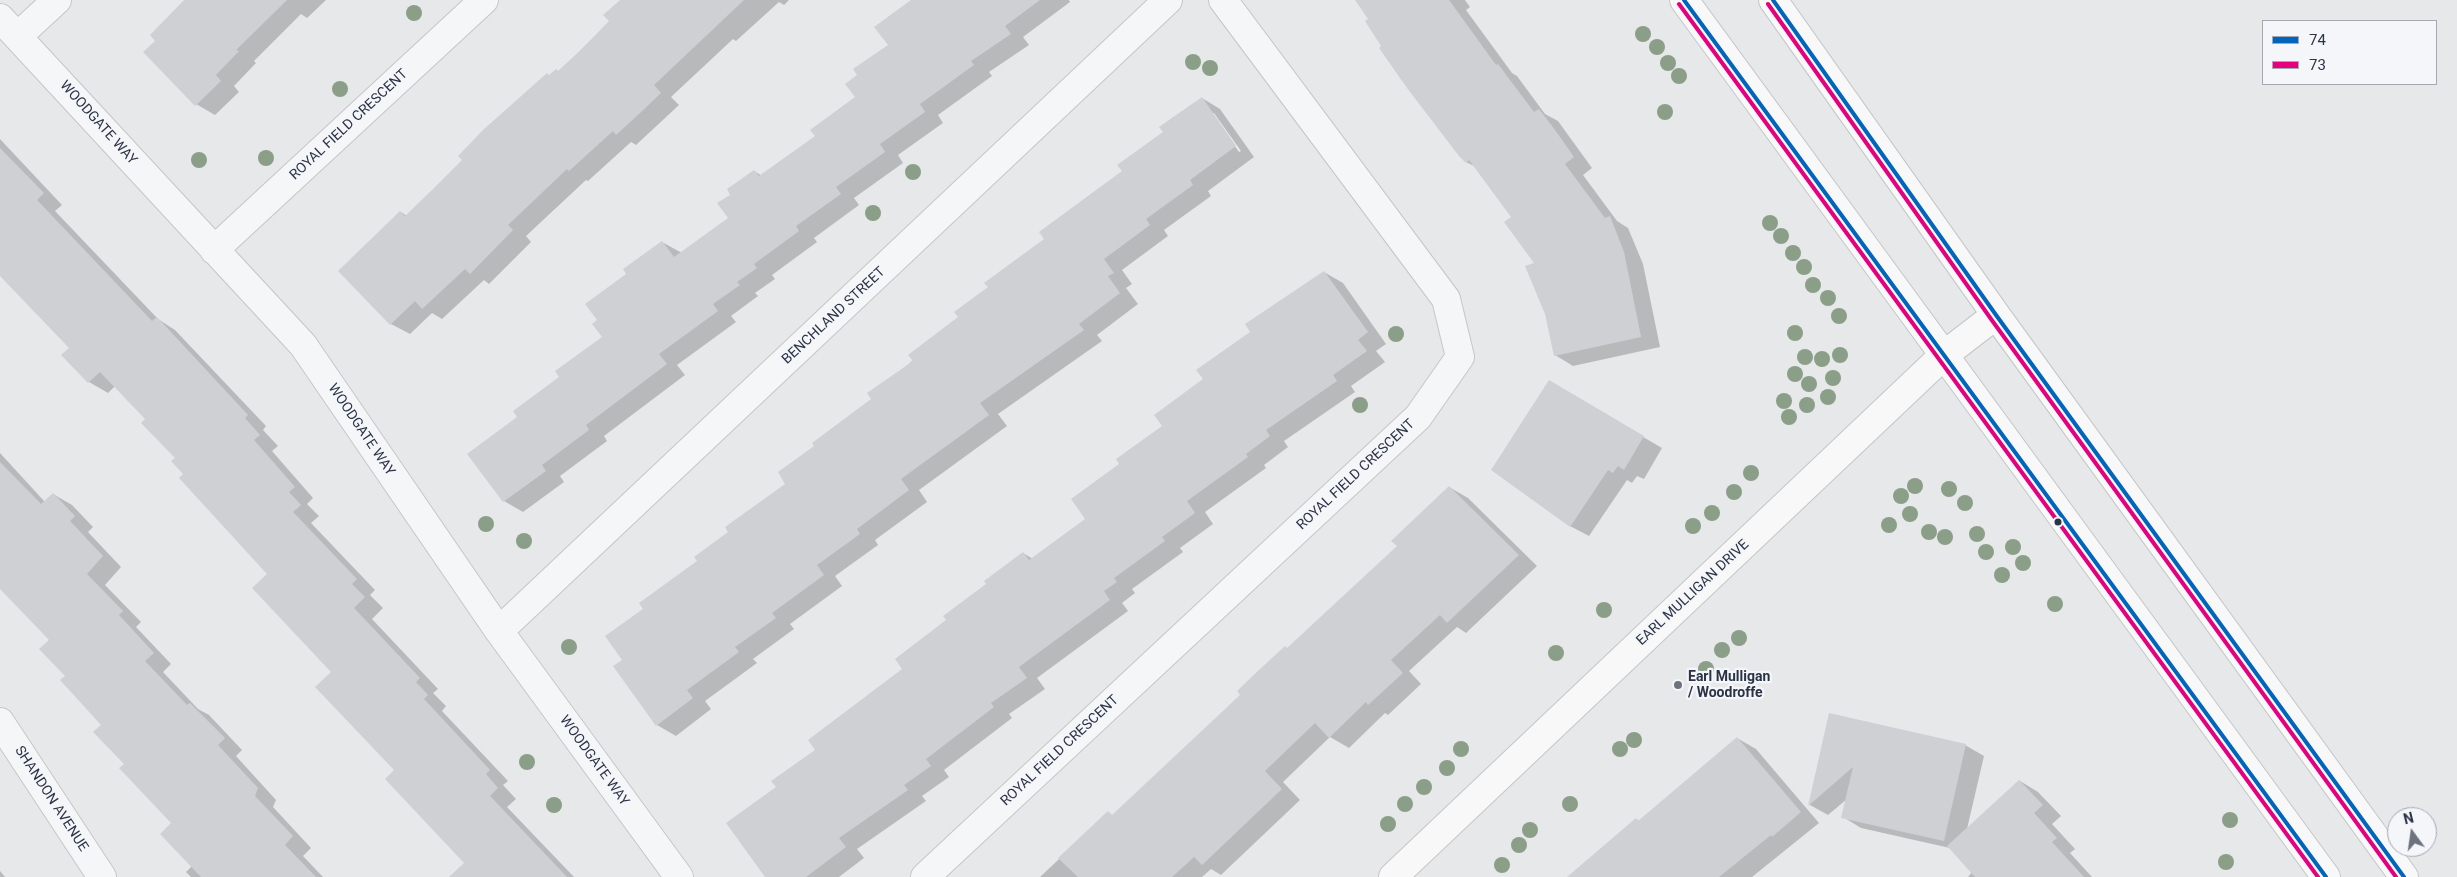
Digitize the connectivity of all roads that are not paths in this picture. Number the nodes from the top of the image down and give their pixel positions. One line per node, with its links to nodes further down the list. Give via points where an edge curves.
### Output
1 (57, 0): 7 (street)
2 (484, 0): 8 (street, ROYAL FIELD CRESCENT)
3 (1168, 0): 11 (street, BENCHLAND STREET)
4 (1223, 0): 15 (street, ROYAL FIELD CRESCENT, via 1446,299 1460,357 1418,417)
5 (1684, 0): 10 (main road)
6 (1773, 0): 9 (main road)
7 (9, 27): 8 (street, WOODGATE WAY)
8 (214, 250): 11 (street, WOODGATE WAY, via 303,345)
9 (1996, 314): 10 (main road, EARL MULLIGAN DRIVE); 18 (main road)
10 (1944, 355): 16 (main road, EARL MULLIGAN DRIVE); 17 (main road)
11 (499, 631): 14 (street, WOODGATE WAY)
12 (0, 722): 13 (street, SHANDON AVENUE)
13 (102, 877)
14 (679, 877)
15 (925, 877)
16 (1393, 877)
17 (2326, 877)
18 (2404, 877)

